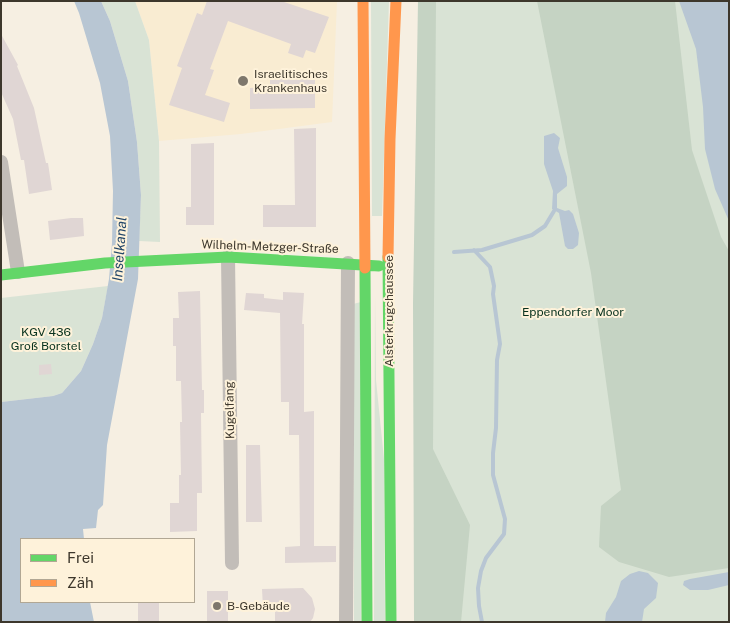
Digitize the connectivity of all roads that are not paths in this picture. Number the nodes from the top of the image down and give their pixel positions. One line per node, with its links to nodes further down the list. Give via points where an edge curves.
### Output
1 (363, 1): 6 (main road, Alsterkrugchaussee)
2 (396, 1): 7 (main road, Alsterkrugchaussee)
3 (1, 162): 8 (street)
4 (228, 257): 5 (main road, Wilhelm-Metzger-Straße); 8 (main road, Wilhelm-Metzger-Straße, via 105,263); 10 (street, Kugelfang)
5 (348, 263): 6 (main road, Wilhelm-Metzger-Straße); 11 (street)
6 (365, 265): 7 (main road, Wilhelm-Metzger-Straße); 12 (main road, Alsterkrugchaussee)
7 (388, 267): 13 (main road, Alsterkrugchaussee)
8 (18, 272): 9 (main road, Wilhelm-Metzger-Straße)
9 (1, 275)
10 (232, 563)
11 (346, 622)
12 (367, 622)
13 (391, 622)

